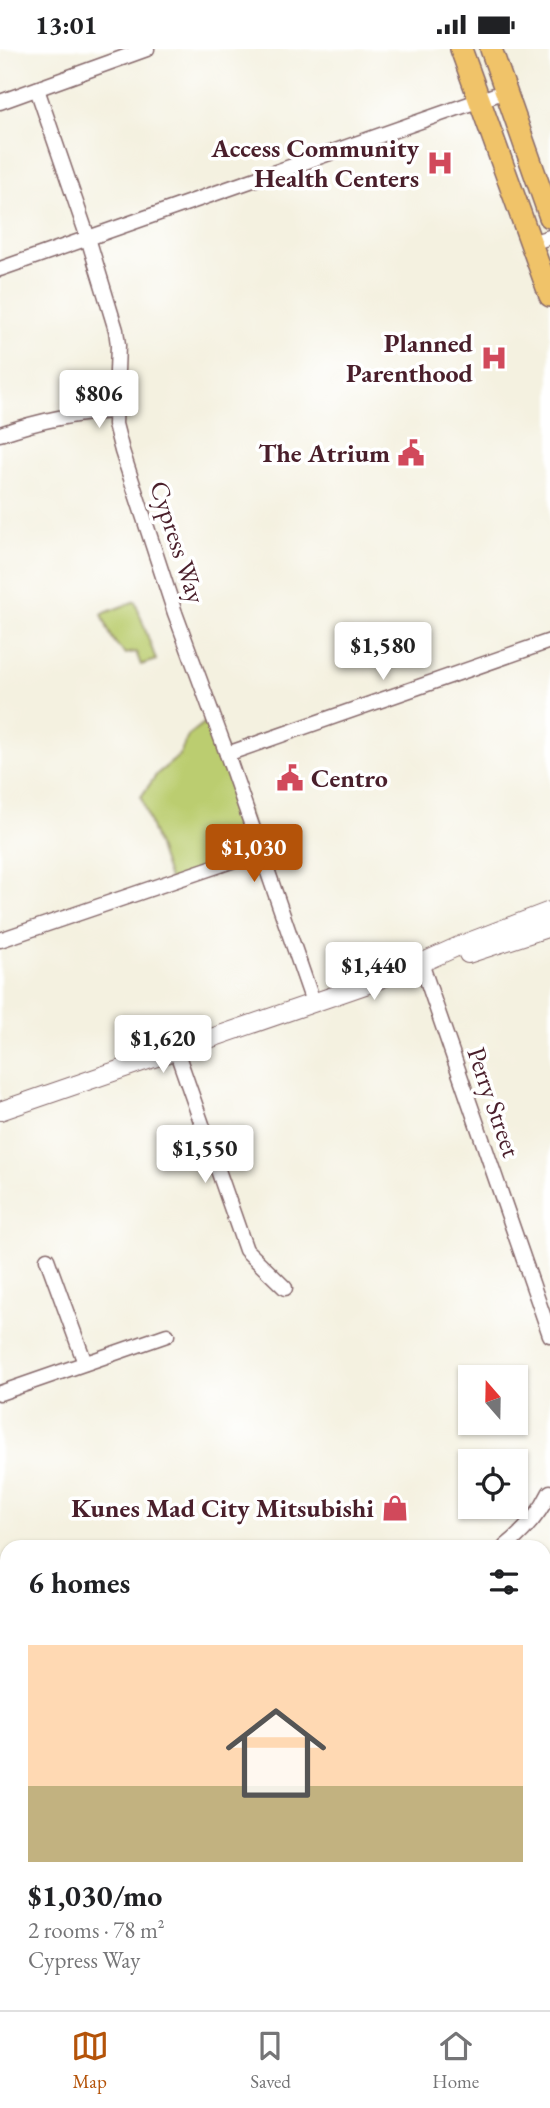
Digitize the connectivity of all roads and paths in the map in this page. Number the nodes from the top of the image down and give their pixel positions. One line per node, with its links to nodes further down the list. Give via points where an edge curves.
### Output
1 (147, 49): 4 (street)
2 (461, 49): 6 (main road)
3 (491, 49): 5 (main road)
4 (37, 89): 7 (street); 9 (street, Cypress Way)
5 (506, 91): 6 (street); 8 (main road)
6 (480, 100): 9 (street); 10 (main road)
7 (0, 102)
8 (550, 216)
9 (88, 238): 11 (street); 13 (street, Cypress Way, via 116,330)
10 (540, 240): 12 (main road)
11 (0, 269)
12 (550, 296)
13 (114, 411): 14 (street, via 47,419); 16 (street, Cypress Way, via 122,451 167,588)
14 (0, 435)
15 (550, 641): 16 (street)
16 (227, 754): 17 (street, Cypress Way)
17 (261, 851): 20 (street); 22 (street, Cypress Way)
18 (550, 911): 21 (street)
19 (550, 927): 21 (street, via 455,958)
20 (0, 940)
21 (421, 964): 22 (street); 28 (street, Perry Street)
22 (313, 1002): 23 (street)
23 (176, 1050): 24 (street); 26 (street, via 246,1250)
24 (0, 1111)
25 (47, 1259): 29 (street)
26 (285, 1288)
27 (167, 1335): 29 (street)
28 (550, 1335)
29 (85, 1363): 30 (street)
30 (0, 1393)
31 (550, 1492): 32 (street, via 542,1509)
32 (514, 1540)

